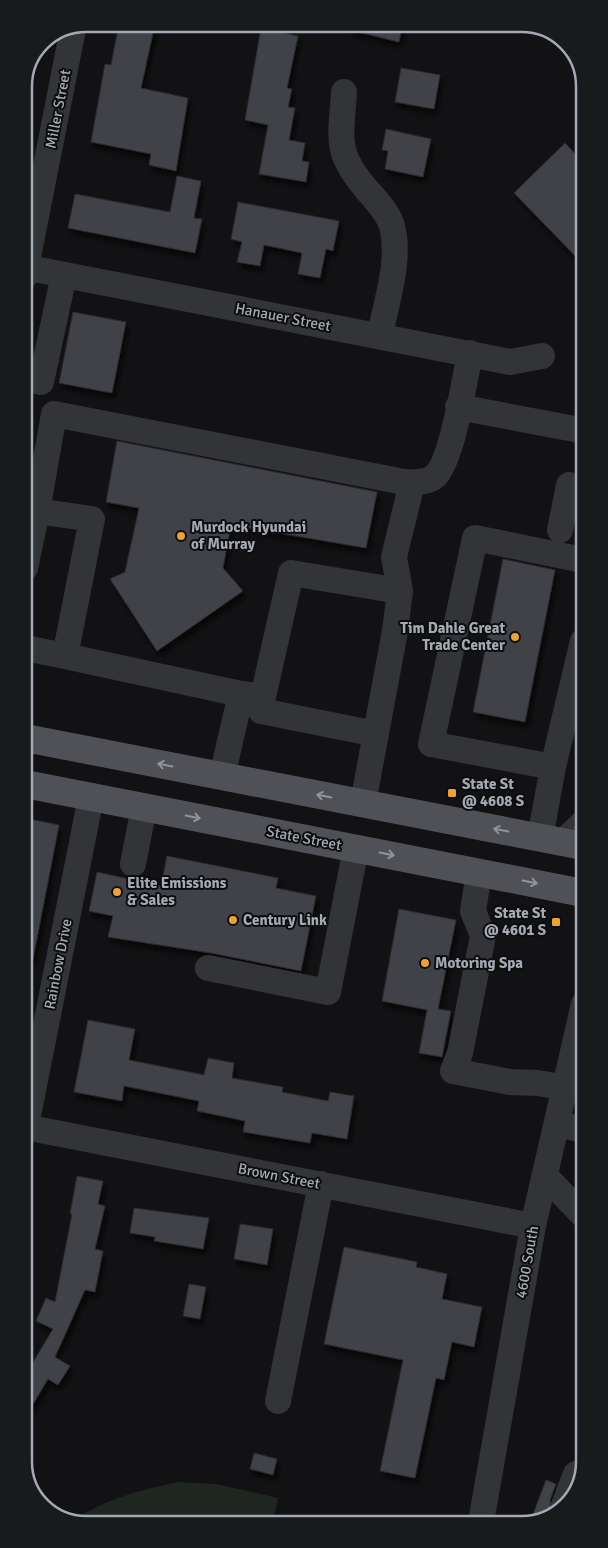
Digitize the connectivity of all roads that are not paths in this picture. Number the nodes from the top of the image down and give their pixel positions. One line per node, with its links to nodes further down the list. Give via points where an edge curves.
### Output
1 (72, 35): 3 (street, Miller Street)
2 (344, 92): 6 (street, via 341,141 346,162 385,213 394,236 394,262)
3 (33, 231)
4 (33, 272): 5 (street, Hanauer Street)
5 (64, 275): 6 (street, Hanauer Street); 9 (street, via 41,382)
6 (380, 336): 7 (street, Hanauer Street)
7 (470, 354): 8 (street, Hanauer Street, via 510,362); 10 (street)
8 (542, 356)
9 (33, 381)
10 (458, 407): 11 (street); 12 (street, via 446,461 434,477)
11 (576, 429)
12 (412, 483): 14 (street, via 54,414); 18 (street, via 394,556)
13 (569, 485): 16 (street)
14 (33, 503)
15 (33, 510): 20 (street, via 92,519)
16 (560, 530)
17 (576, 559): 25 (street, via 475,538 430,744)
18 (400, 591): 21 (street, via 291,573); 23 (street, via 396,631)
19 (33, 650): 20 (street)
20 (65, 656): 21 (street)
21 (252, 695): 23 (street, via 261,712); 26 (street)
22 (576, 696): 25 (street)
23 (376, 734): 29 (street)
24 (33, 739): 26 (main road, one-way to 24)
25 (553, 767): 32 (street)
26 (222, 776): 29 (main road, one-way to 26)
27 (32, 785): 28 (main road, State Street)
28 (91, 797): 30 (main road, State Street); 39 (street, Rainbow Drive)
29 (363, 803): 32 (main road, one-way to 29)
30 (144, 807): 33 (main road, State Street, one-way to 33); 34 (street)
31 (576, 830): 32 (street)
32 (562, 842)
33 (356, 848): 35 (main road, State Street, one-way to 35); 37 (street, via 328,992)
34 (133, 864)
35 (479, 872): 36 (main road, State Street, one-way to 36); 40 (street, via 473,911 483,936 460,1052 453,1072)
36 (576, 892)
37 (208, 968)
38 (576, 1041): 40 (street, 4600 South)
39 (32, 1066)
40 (566, 1088): 41 (street, 4600 South)
41 (558, 1124): 42 (street); 44 (street, 4600 South)
42 (576, 1128)
43 (32, 1129): 45 (street, Brown Street)
44 (545, 1176): 46 (street); 47 (street, 4600 South)
45 (321, 1184): 47 (street, Brown Street); 48 (street)
46 (576, 1208)
47 (533, 1226): 49 (street, 4600 South)
48 (278, 1401)
49 (483, 1516)

